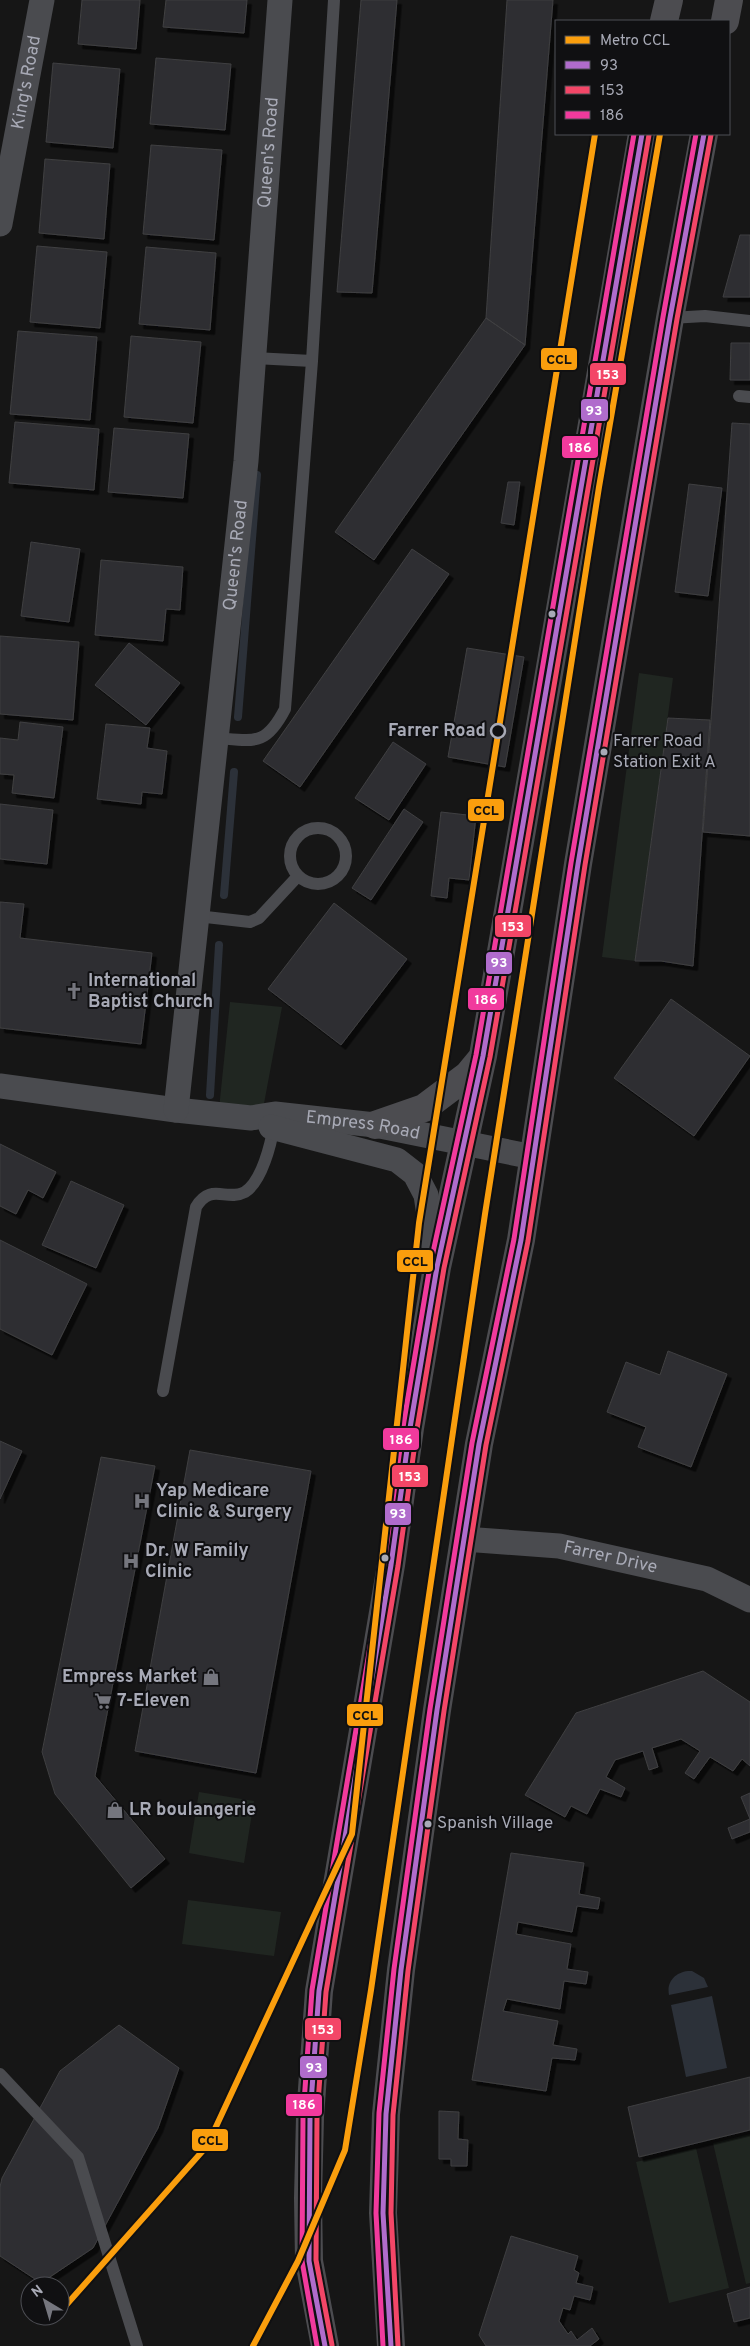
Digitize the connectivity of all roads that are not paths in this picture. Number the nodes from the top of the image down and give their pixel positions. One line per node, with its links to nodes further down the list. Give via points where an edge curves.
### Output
1 (42, 0): 10 (street, King's Road)
2 (280, 0): 13 (street, Queen's Road)
3 (334, 0): 14 (lane)
4 (669, 0): 6 (highway)
5 (728, 0): 7 (highway)
6 (664, 20)
7 (725, 20)
8 (642, 135): 18 (highway)
9 (704, 135): 11 (highway)
10 (0, 224)
11 (670, 318): 12 (lane, via 705,316); 24 (highway)
12 (750, 321)
13 (254, 358): 14 (lane); 15 (street, Queen's Road)
14 (312, 361): 15 (lane, via 285,708 276,726 264,738)
15 (216, 738): 17 (street, Queen's Road)
16 (298, 876): 16 (lane, via 292,868 290,852 305,831 325,828 342,840 347,860 336,878 327,884 317,885); 17 (lane, via 259,918 250,922)
17 (197, 916): 20 (street, Queen's Road)
18 (483, 1056): 22 (highway, via 468,1075 424,1108); 23 (highway)
19 (0, 1086): 20 (street, Empress Road)
20 (176, 1110): 21 (street, Empress Road)
21 (266, 1120): 22 (street, Empress Road); 25 (street, Empress Road, via 397,1160 415,1174 426,1195); 26 (lane, via 260,1175 252,1186 244,1193 211,1193 201,1198 196,1207)
22 (375, 1124): 23 (street, Empress Road)
23 (463, 1144): 24 (street, Empress Road); 25 (highway)
24 (533, 1157): 27 (highway, via 522,1240 479,1444)
25 (437, 1267): 31 (highway, via 319,1992 310,2118 309,2261)
26 (163, 1391)
27 (464, 1539): 28 (street, Farrer Drive, via 559,1546 707,1579); 32 (highway, via 400,1970 386,2114 383,2213)
28 (750, 1600)
29 (0, 2074): 30 (lane, via 78,2158)
30 (136, 2346)
31 (325, 2346)
32 (391, 2346)

